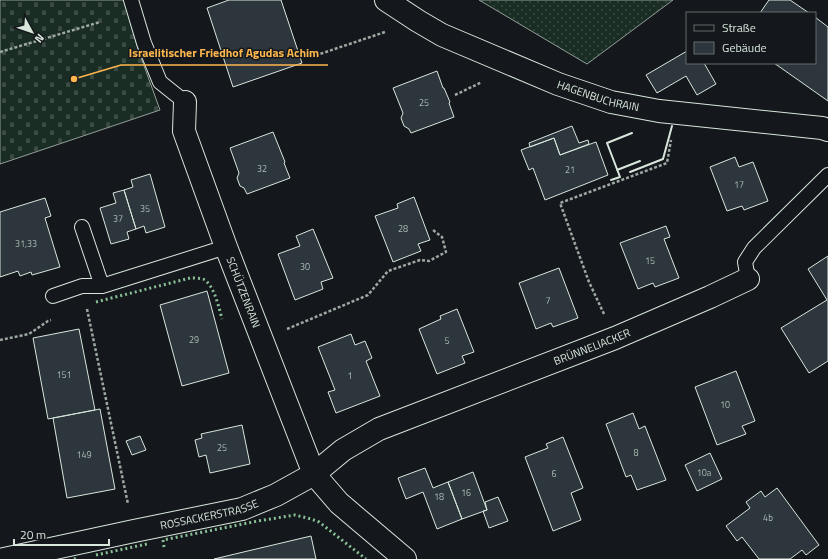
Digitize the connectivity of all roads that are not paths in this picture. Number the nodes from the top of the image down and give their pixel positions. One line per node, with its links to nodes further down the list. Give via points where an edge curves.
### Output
1 (131, 0): 3 (lane, SCHÜTZENRAIN, via 144,43 160,82)
2 (386, 0): 4 (street, HAGENBUCHRAIN, via 442,35 558,84 611,102 660,111)
3 (185, 102): 7 (street, SCHÜTZENRAIN, via 184,131)
4 (828, 130)
5 (828, 175): 8 (lane, BRÜNNELIACKER, via 754,248 745,262)
6 (82, 227): 9 (lane)
7 (226, 247): 9 (lane); 11 (street, SCHÜTZENRAIN)
8 (748, 279): 11 (street, BRÜNNELIACKER, via 615,338 379,429 344,450)
9 (102, 286): 10 (lane, via 82,286)
10 (53, 296)
11 (314, 474): 12 (street, ROSSACKERSTRASSE, via 276,495 242,509); 13 (street, SCHÜTZENRAIN, via 339,503)
12 (4, 559)
13 (405, 559)

